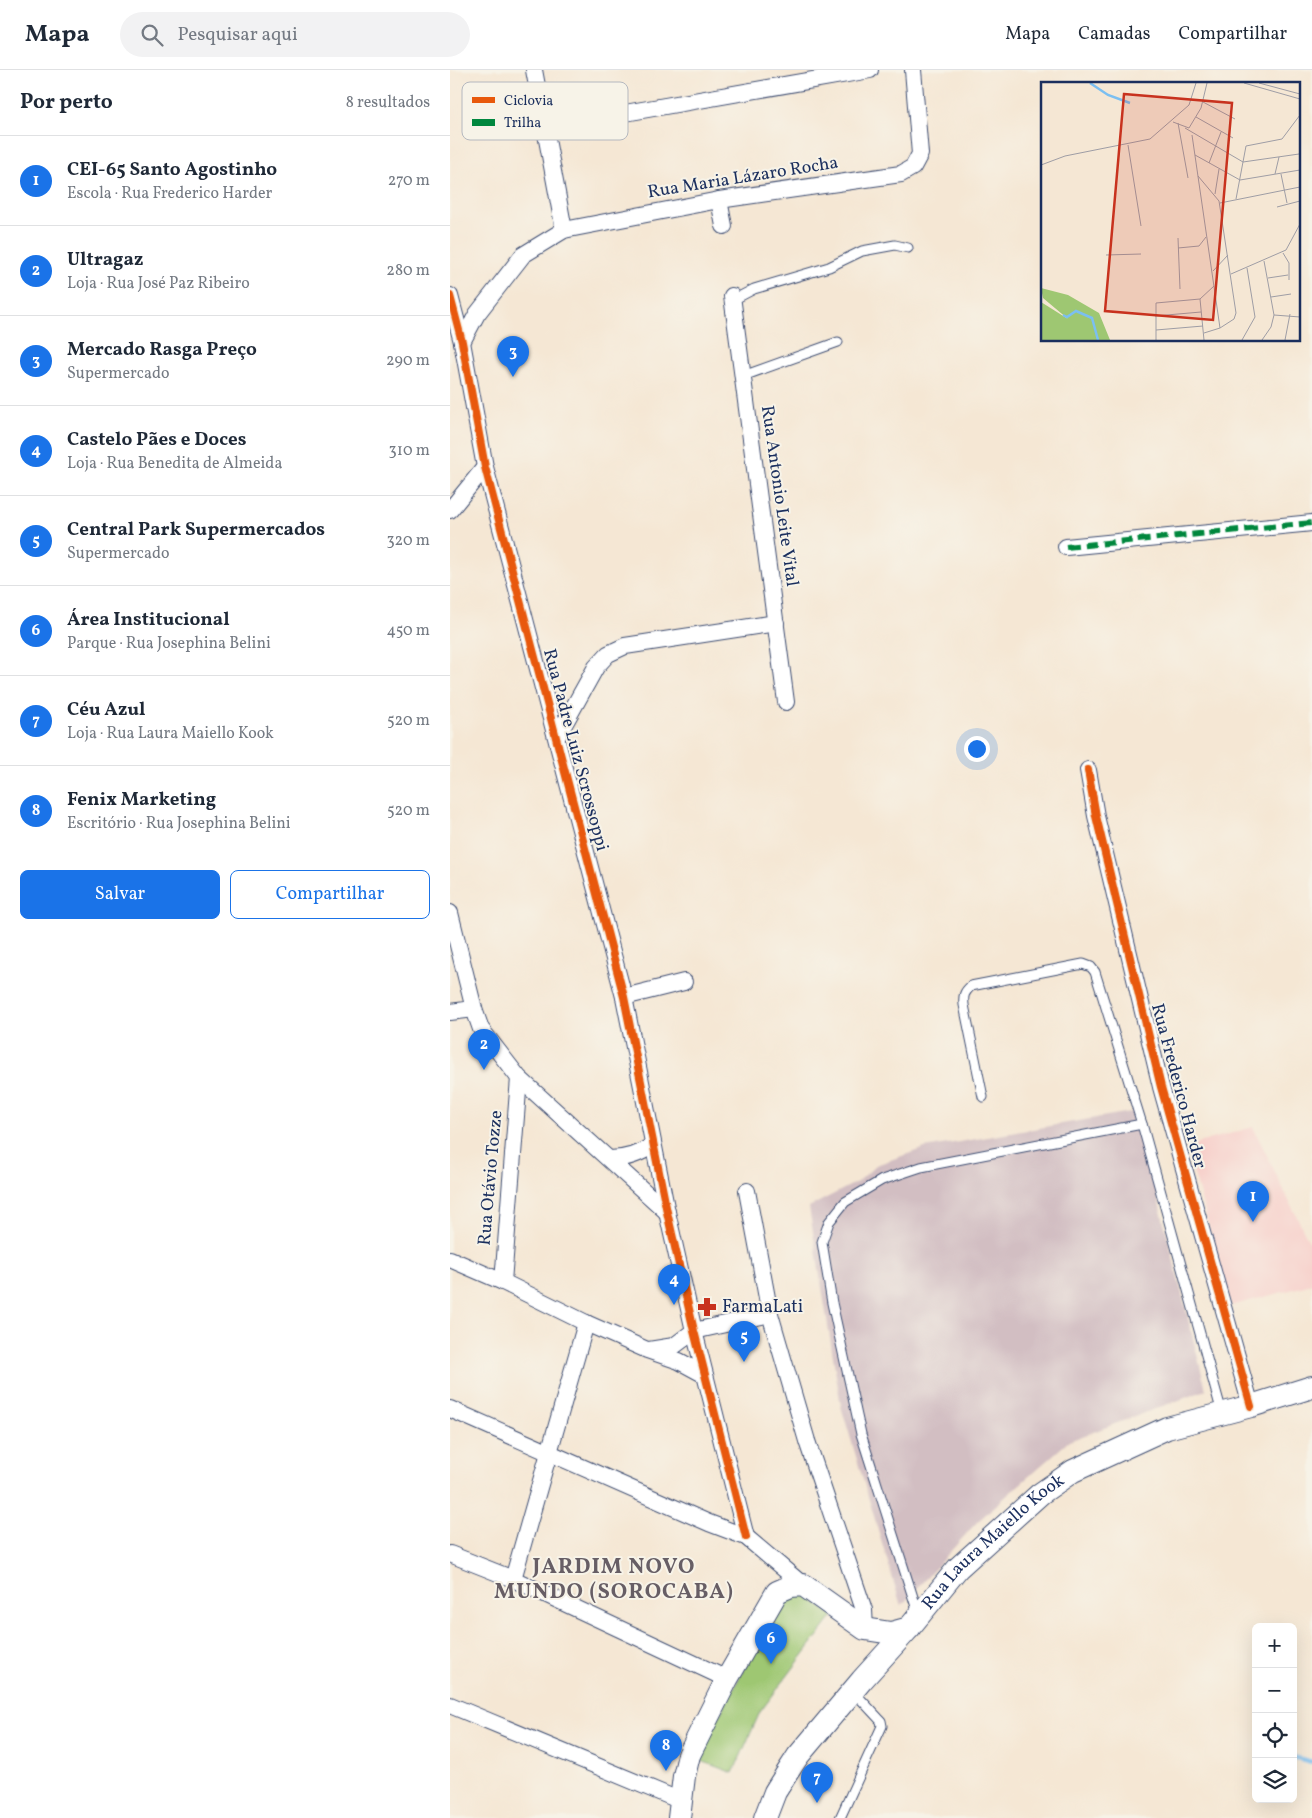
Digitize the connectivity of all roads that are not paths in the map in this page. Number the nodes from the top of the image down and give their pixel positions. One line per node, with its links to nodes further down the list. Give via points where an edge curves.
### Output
1 (870, 70): 3 (street)
2 (913, 70): 5 (street, Rua Maria Lázaro Rocha, via 920,154 913,167 901,174)
3 (628, 112)
4 (547, 140): 7 (street)
5 (719, 200): 6 (street); 7 (street, Rua Maria Lázaro Rocha)
6 (724, 226)
7 (564, 230): 11 (street, Rua Maria Lázaro Rocha, via 522,255 477,314)
8 (908, 248): 10 (lane, via 895,245 862,250 829,266)
9 (450, 296): 11 (street, Rua Padre Luiz Scrossoppi)
10 (733, 298): 13 (street, Rua Antonio Leite Vital)
11 (462, 342): 14 (street, Rua Padre Luiz Scrossoppi)
12 (838, 342): 13 (lane)
13 (743, 376): 18 (street, Rua Antonio Leite Vital)
14 (486, 467): 15 (street); 20 (street, Rua Padre Luiz Scrossoppi)
15 (450, 510)
16 (1312, 522): 17 (street)
17 (1066, 548)
18 (776, 623): 19 (street, Rua Antonio Leite Vital); 20 (street, via 625,646 608,654 596,668)
19 (786, 702)
20 (557, 737): 24 (street, Rua Padre Luiz Scrossoppi)
21 (1088, 770): 42 (street, Rua Frederico Harder, via 1096,816 1161,1087)
22 (450, 913): 25 (street)
23 (684, 982): 24 (street)
24 (624, 997): 30 (street, Rua Padre Luiz Scrossoppi)
25 (474, 1009): 26 (street); 27 (street, via 481,1029)
26 (450, 1012)
27 (519, 1078): 31 (street); 35 (street, Rua Otávio Tozze)
28 (983, 1097): 29 (lane, via 964,1005 966,990 971,986 1082,964 1091,966 1095,972)
29 (1142, 1124): 44 (lane); 54 (lane, via 922,1167 882,1180 852,1197 829,1222 822,1242 832,1303 861,1434)
30 (654, 1145): 31 (street, via 629,1157); 33 (street, Rua Padre Luiz Scrossoppi)
31 (610, 1159): 33 (street)
32 (747, 1191): 36 (street)
33 (667, 1212): 38 (street, Rua Padre Luiz Scrossoppi)
34 (450, 1259): 35 (street)
35 (503, 1282): 37 (street)
36 (770, 1314): 38 (street); 55 (street, via 807,1441 864,1610)
37 (586, 1323): 39 (street); 45 (street)
38 (694, 1331): 39 (street, via 674,1346); 40 (street, Rua Padre Luiz Scrossoppi)
39 (647, 1350): 40 (street)
40 (703, 1374): 46 (street, Rua Padre Luiz Scrossoppi)
41 (1312, 1387): 42 (main road, Rua Laura Maiello Kook)
42 (1251, 1406): 44 (main road, Rua Laura Maiello Kook)
43 (450, 1409): 45 (street)
44 (1222, 1413): 54 (main road, Rua Laura Maiello Kook, via 1167,1428 1073,1471 1040,1494 958,1568)
45 (549, 1451): 47 (street); 51 (street)
46 (734, 1491): 47 (street, via 729,1515); 48 (street, Rua Padre Luiz Scrossoppi)
47 (709, 1523): 48 (street)
48 (746, 1537): 50 (street)
49 (450, 1554): 51 (street)
50 (775, 1562): 52 (street); 53 (street, via 777,1581)
51 (513, 1579): 56 (street)
52 (803, 1585): 53 (main road, via 784,1588); 55 (main road)
53 (771, 1602): 56 (main road)
54 (914, 1622): 55 (main road, via 891,1633); 57 (main road, Rua Laura Maiello Kook)
55 (865, 1629): 57 (main road, via 866,1652)
56 (727, 1679): 59 (main road, via 689,1755)
57 (858, 1686): 60 (main road, Rua Laura Maiello Kook, via 791,1767); 61 (lane, via 882,1726)
58 (450, 1705): 59 (street)
59 (680, 1810)
60 (764, 1818)
61 (840, 1818)

